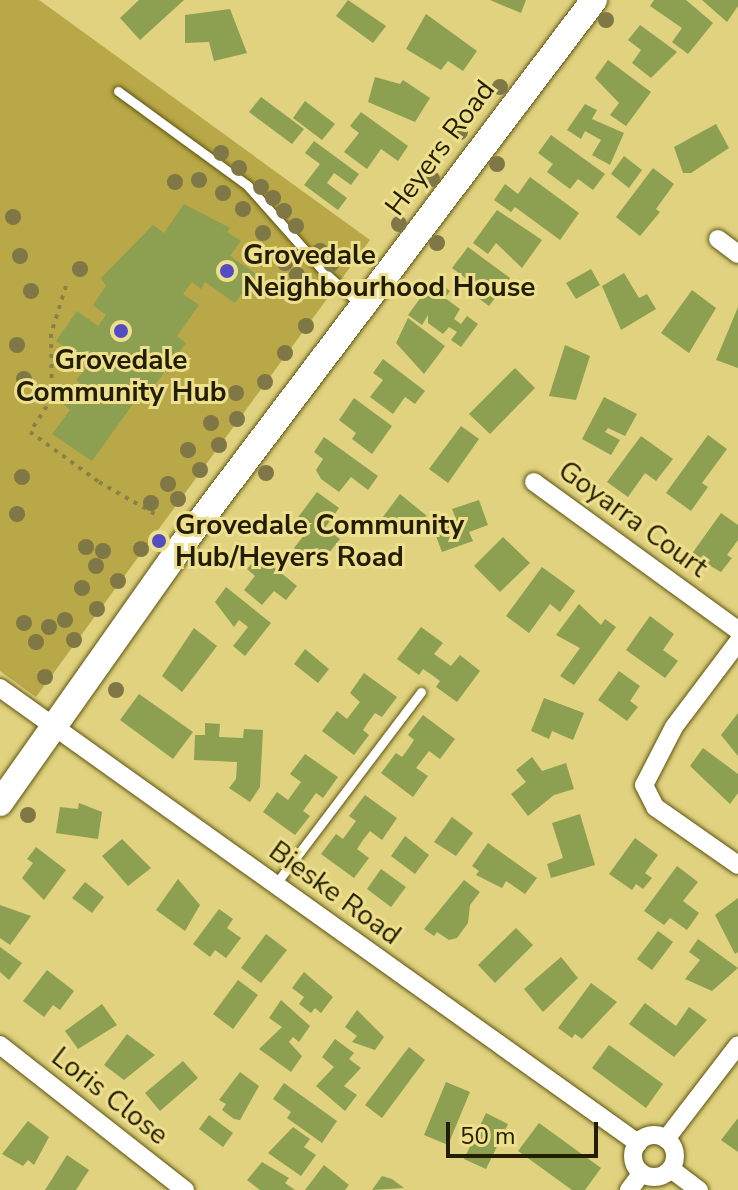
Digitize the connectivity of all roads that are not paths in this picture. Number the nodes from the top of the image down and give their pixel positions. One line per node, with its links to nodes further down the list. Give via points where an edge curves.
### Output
1 (594, 0): 5 (street, Heyers Road)
2 (118, 91): 5 (lane, via 247,185 325,273)
3 (718, 239): 4 (street)
4 (738, 254)
5 (361, 305): 11 (street, Heyers Road, via 182,545)
6 (534, 482): 7 (street, Goyarra Court)
7 (738, 630)
8 (738, 642): 13 (street, via 674,727 644,785 655,807)
9 (0, 688): 11 (street, Bieske Road)
10 (421, 692): 14 (lane)
11 (56, 728): 12 (street, Heyers Road); 14 (street, Bieske Road)
12 (0, 803)
13 (738, 865)
14 (275, 885): 18 (street, Bieske Road)
15 (0, 1045): 21 (street, Loris Close)
16 (738, 1045): 17 (street)
17 (666, 1139): 18 (street, via 651,1135); 19 (street, via 675,1154)
18 (638, 1143): 20 (street, via 633,1162)
19 (671, 1169): 20 (street, via 655,1178); 23 (street)
20 (641, 1174): 22 (street)
21 (185, 1190)
22 (629, 1190)
23 (699, 1190)

